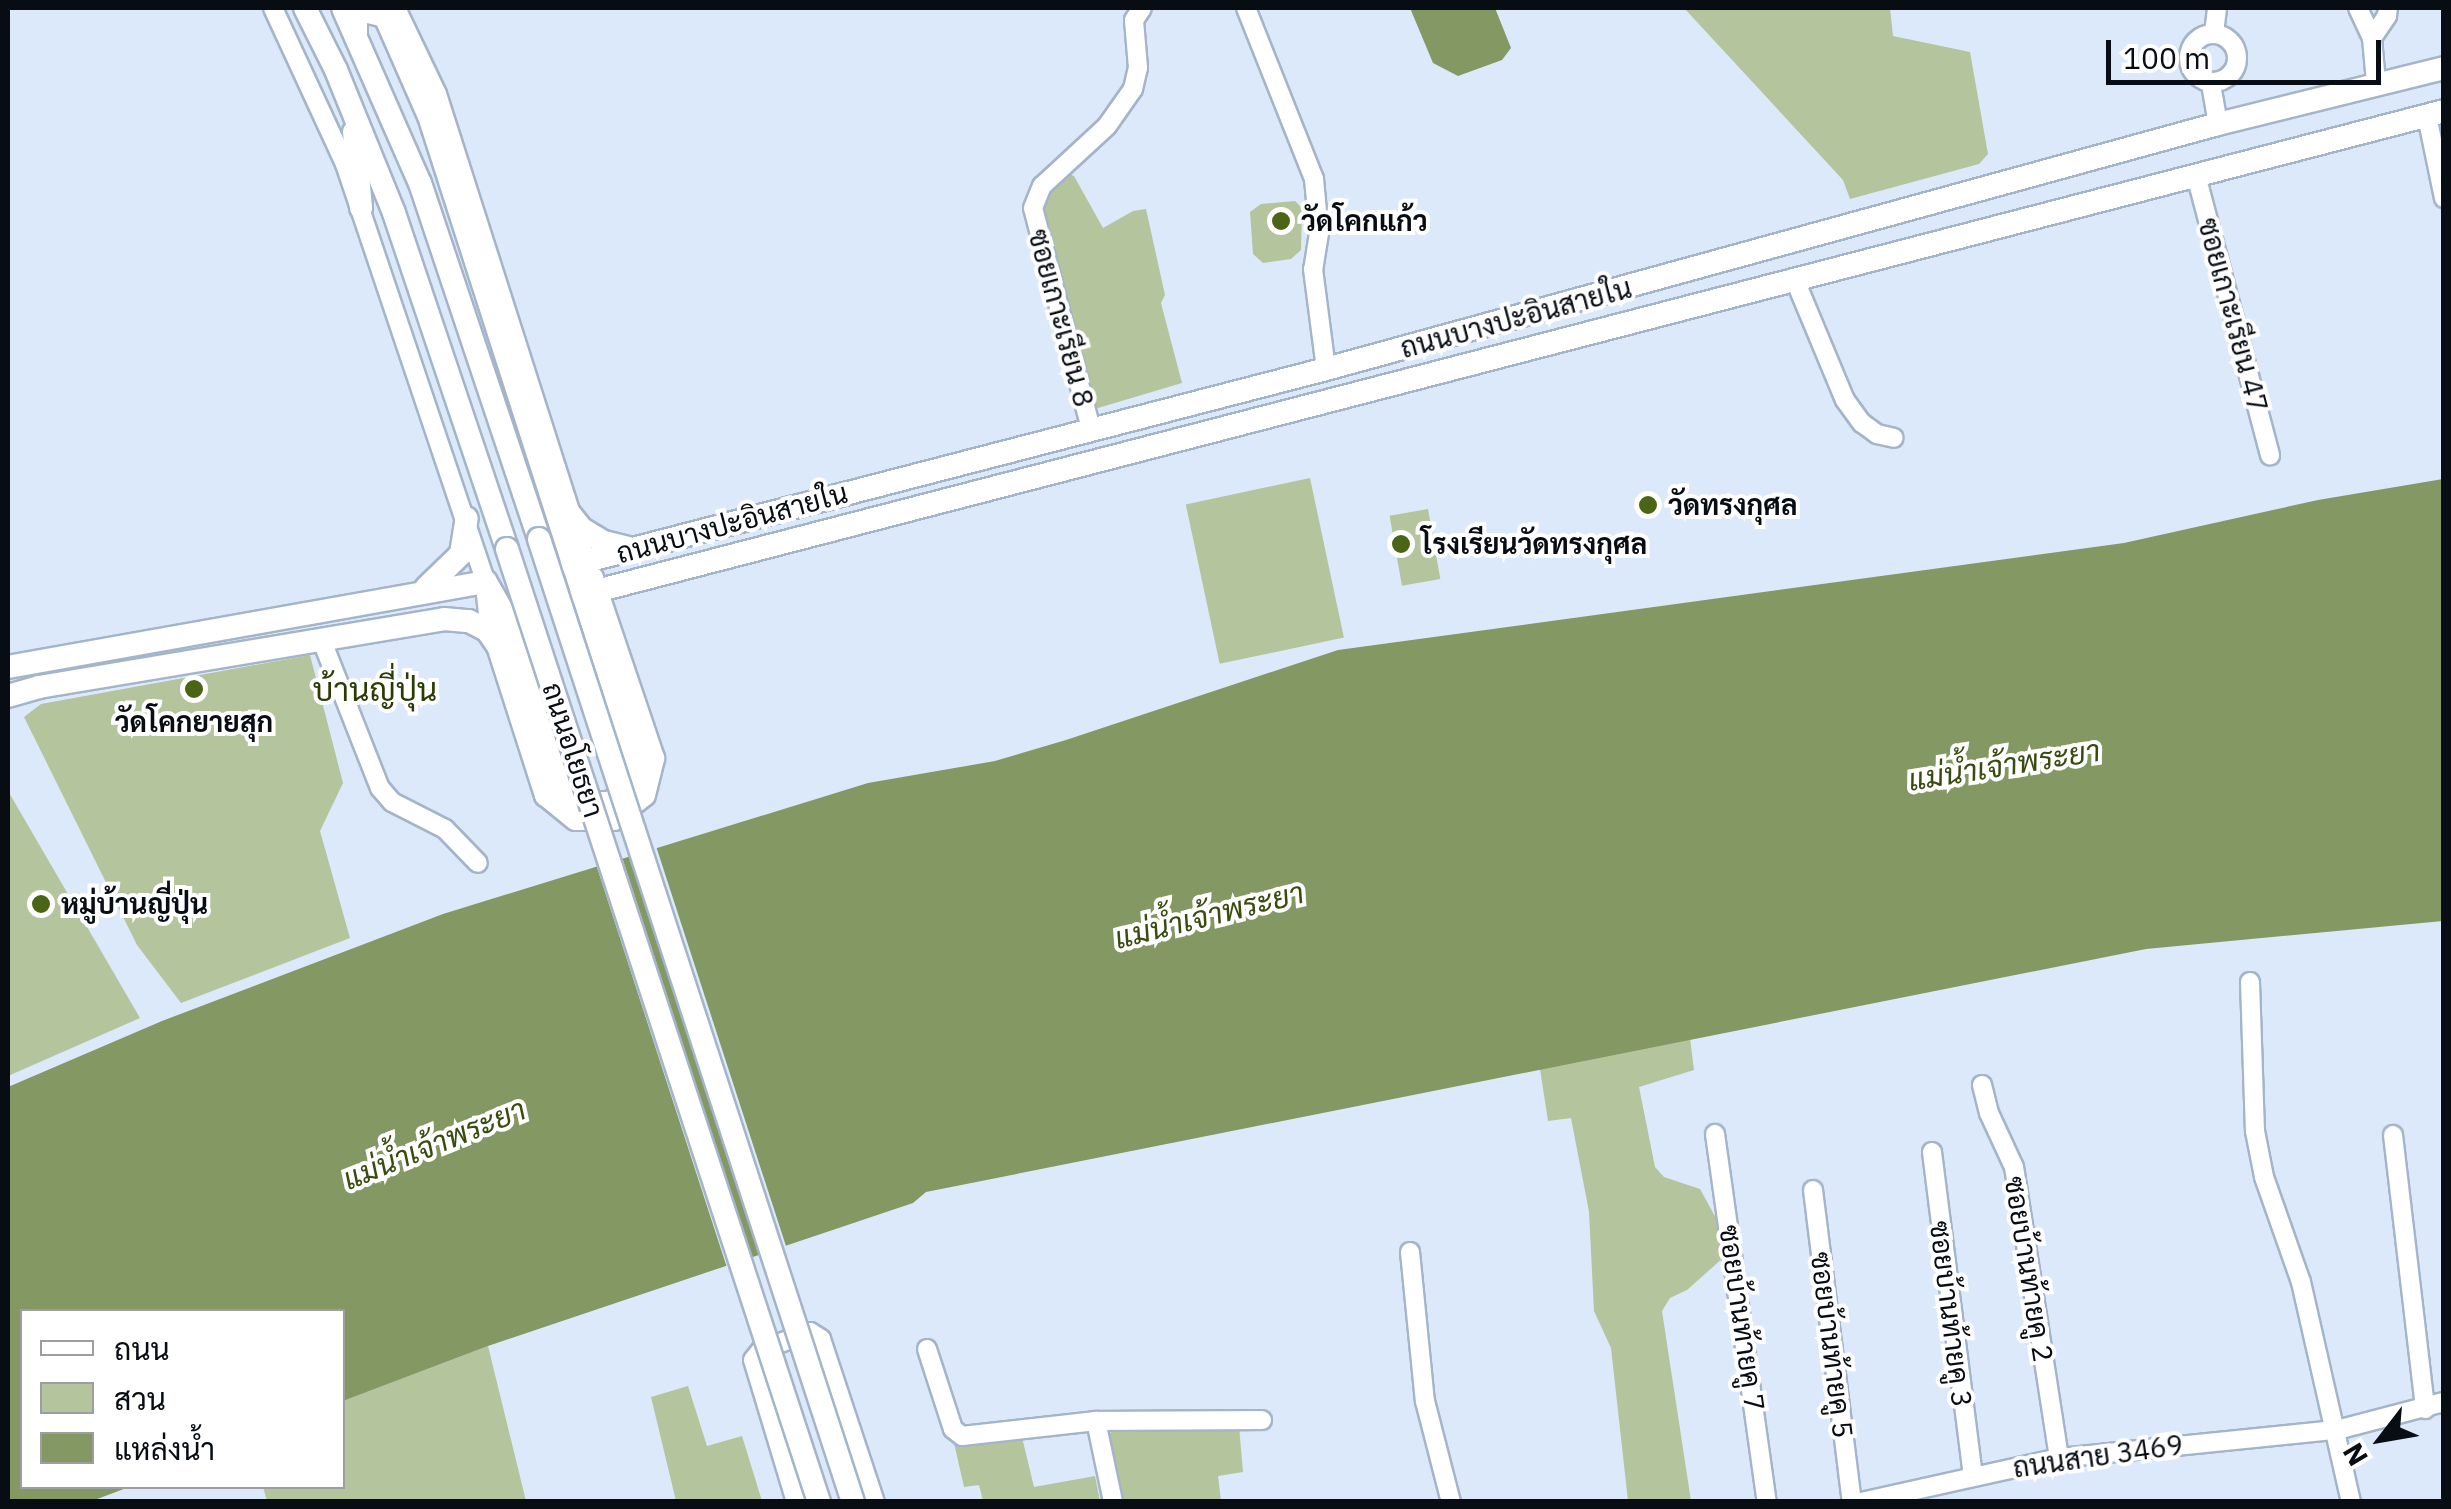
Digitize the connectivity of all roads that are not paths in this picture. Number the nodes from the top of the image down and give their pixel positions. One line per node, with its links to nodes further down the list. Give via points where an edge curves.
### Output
1 (273, 8): 23 (street)
2 (343, 8): 10 (main road, ถนนอโยธยา)
3 (396, 8): 29 (street, via 437,94)
4 (1142, 8): 26 (street, ซอยเกาะเรียน 8, via 1134,20 1133,89 1108,126 1042,186 1032,208)
5 (1246, 8): 25 (street, via 1314,178 1319,234 1313,269)
6 (2217, 8): 11 (street)
7 (2358, 8): 12 (street)
8 (2388, 8): 12 (street)
9 (305, 13): 16 (main road, ถนนอโยธยา)
10 (356, 33): 32 (main road, via 356,18 364,11 384,16 429,116); 61 (main road, ถนนอโยธยา, bridge, via 420,183)
11 (2214, 33): 15 (street, via 2226,37 2235,53 2228,76); 15 (street, via 2195,42 2190,63 2197,77)
12 (2372, 38): 14 (street)
13 (2444, 68): 14 (main road, ถนนบางปะอินสายใน)
14 (2376, 83): 18 (main road, ถนนบางปะอินสายใน)
15 (2212, 84): 18 (street)
16 (352, 108): 23 (main road); 60 (main road, ถนนอโยธยา, bridge, via 437,334)
17 (2435, 114): 20 (main road, ถนนบางปะอินสายใน); 21 (street)
18 (2218, 124): 19 (main road, ถนนบางปะอินสายใน)
19 (2093, 159): 22 (main road); 25 (main road, ถนนบางปะอินสายใน)
20 (2196, 175): 22 (main road, ถนนบางปะอินสายใน); 28 (street, ซอยเกาะเรียน 47)
21 (2444, 198)
22 (2102, 200): 24 (main road, ถนนบางปะอินสายใน)
23 (361, 208): 30 (street)
24 (1795, 280): 27 (street, via 1845,400 1876,434); 33 (main road, ถนนบางปะอินสายใน)
25 (1326, 370): 26 (main road, ถนนบางปะอินสายใน)
26 (1091, 428): 31 (main road, ถนนบางปะอินสายใน)
27 (1894, 438)
28 (2270, 455)
29 (569, 513): 31 (main road, via 604,542); 32 (street)
30 (467, 518): 34 (street); 35 (main road, via 460,554)
31 (630, 549): 32 (main road, ถนนบางปะอินสายใน)
32 (578, 563): 36 (main road, ถนนบางปะอินสายใน)
33 (646, 577): 36 (main road, ถนนบางปะอินสายใน); 37 (main road, via 623,593)
34 (486, 582): 35 (main road); 36 (main road, ถนนบางปะอินสายใน, via 506,619 560,786 594,805 627,790 636,759); 39 (main road, ถนนบางปะอินสายใน)
35 (423, 590): 40 (main road)
36 (589, 592): 37 (main road, ถนนบางปะอินสายใน)
37 (609, 624): 39 (main road, ถนนบางปะอินสายใน, via 653,758 644,795 614,819 576,819 546,795)
38 (322, 641): 39 (main road, via 444,619 487,630); 41 (main road); 42 (street, via 380,788 392,802 445,829)
39 (498, 648)
40 (8, 667)
41 (8, 696)
42 (478, 864)
43 (2250, 982): 55 (street, via 2255,1131)
44 (1982, 1085): 56 (street, ซอยบ้านท้ายคู 2, via 2014,1166)
45 (1714, 1134): 65 (street, ซอยบ้านท้ายคู 7)
46 (2393, 1135): 52 (street)
47 (1932, 1152): 57 (street, ซอยบ้านท้ายคู 3)
48 (1812, 1190): 66 (street, ซอยบ้านท้ายคู 5)
49 (1410, 1252): 64 (street, via 1425,1402)
50 (927, 1349): 54 (street, via 957,1434)
51 (2444, 1402): 52 (street, ถนนสาย 3469)
52 (2425, 1409): 55 (street, ถนนสาย 3469)
53 (1262, 1420): 54 (street)
54 (1096, 1421): 63 (street)
55 (2337, 1430): 56 (street, ถนนสาย 3469); 67 (street)
56 (2059, 1458): 57 (street, ถนนสาย 3469)
57 (1972, 1476): 58 (street, ถนนสาย 3469)
58 (1863, 1501)
59 (796, 1502): 62 (street, via 752,1360 761,1350 810,1332 821,1339)
60 (818, 1502)
61 (853, 1502)
62 (875, 1502)
63 (1112, 1502)
64 (1451, 1502)
65 (1767, 1502)
66 (1852, 1502)
67 (2351, 1502)

